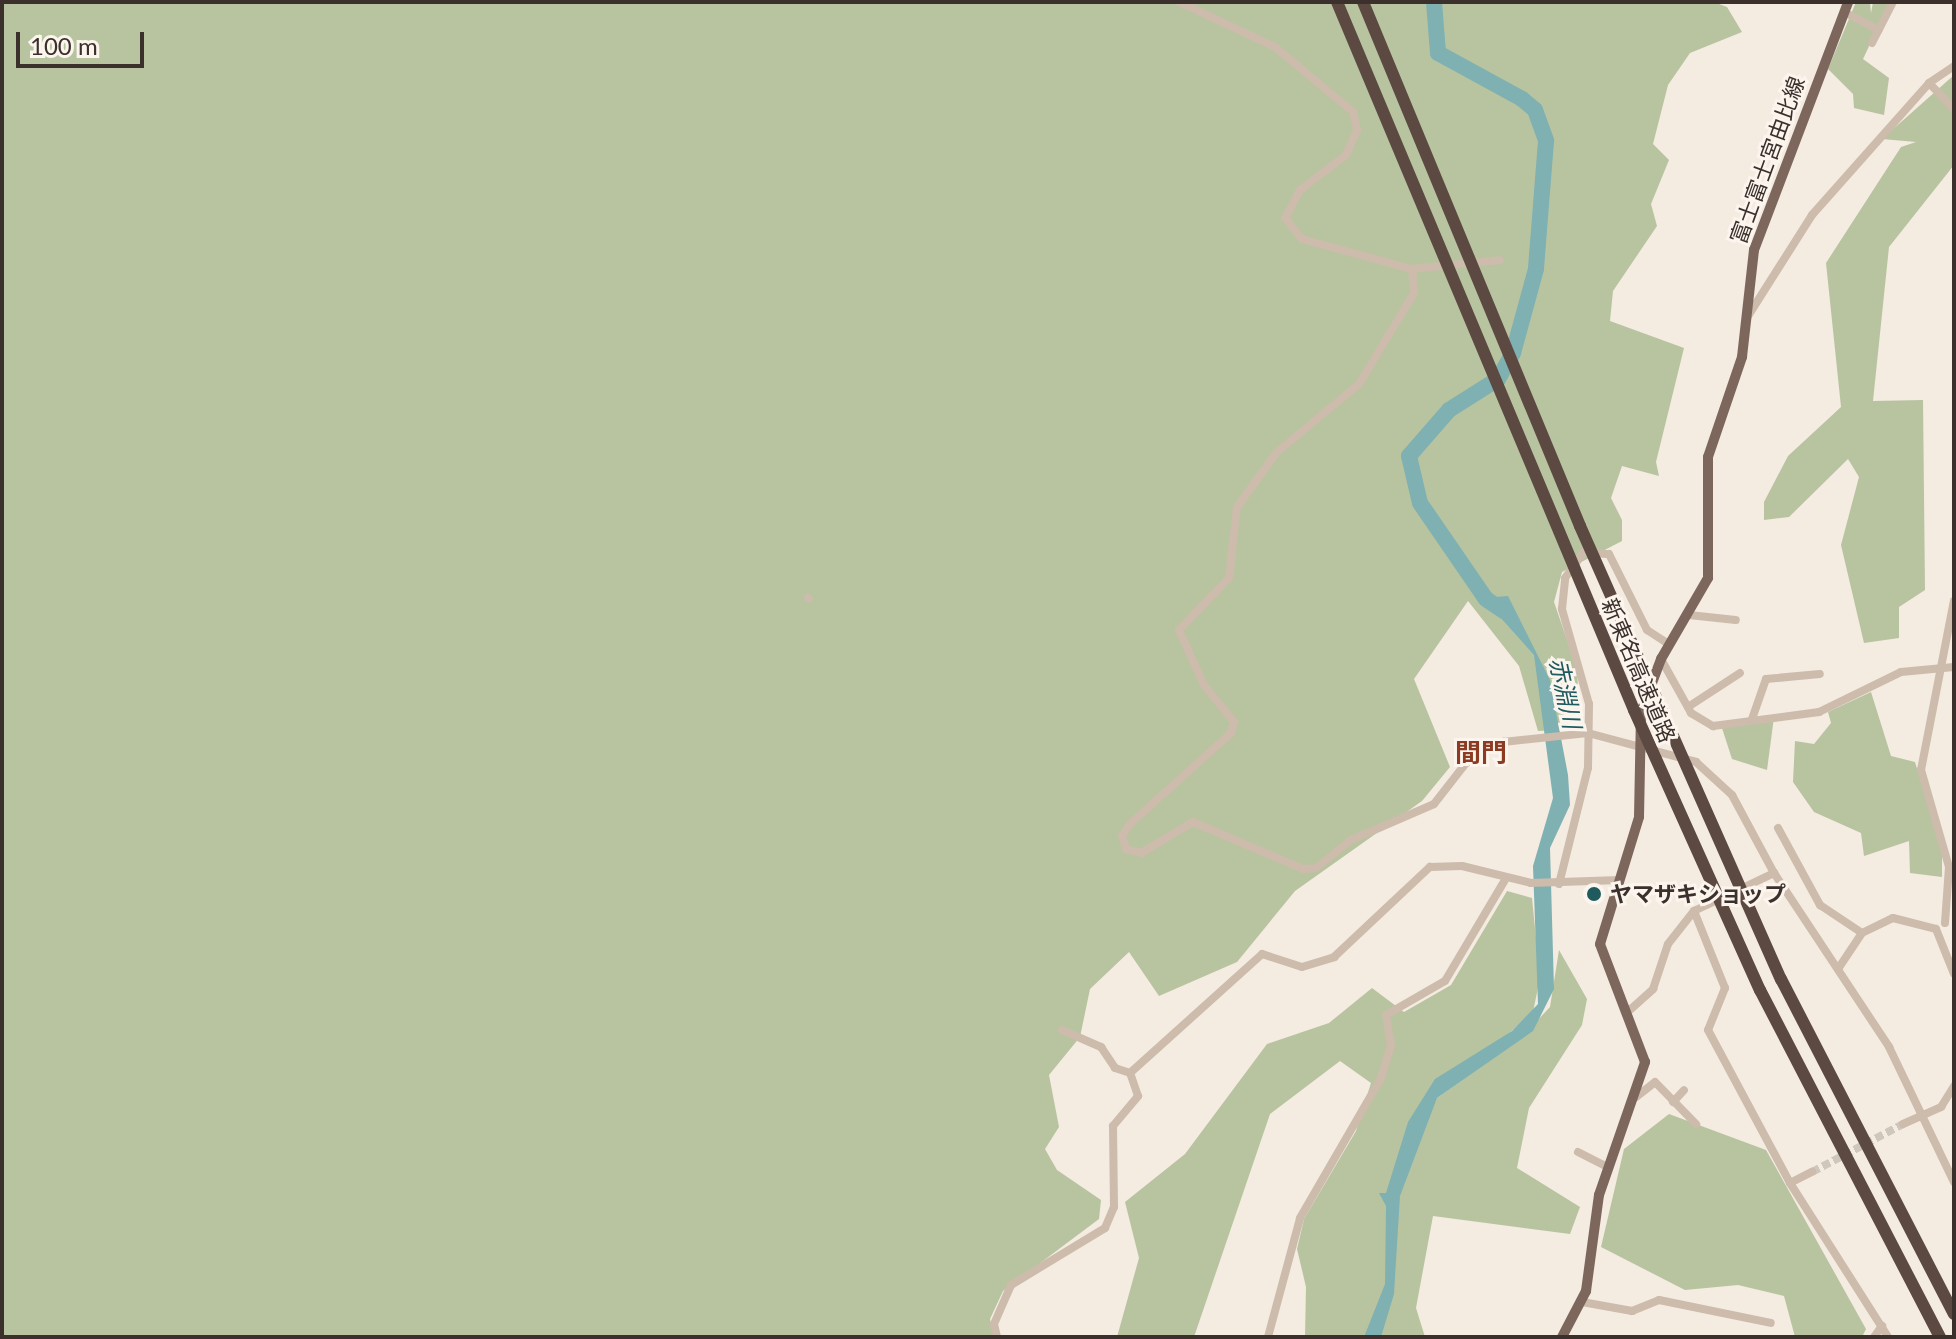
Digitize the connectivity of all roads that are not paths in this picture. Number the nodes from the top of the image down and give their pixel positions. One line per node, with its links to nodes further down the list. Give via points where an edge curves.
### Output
1 (1179, 2): 12 (street, via 1304,66 1358,120 1346,155 1290,201 1285,218 1291,231)
2 (1337, 2): 64 (highway, 新東名高速道路, bridge, via 1634,710 1760,990)
3 (1363, 2): 56 (highway, 新東名高速道路, bridge, via 1580,526 1781,979)
4 (1893, 2): 6 (street)
5 (1846, 7): 6 (street); 13 (main road, 富士富士宮由比線)
6 (1879, 30): 7 (street)
7 (1872, 43)
8 (1954, 66): 9 (street)
9 (1929, 83): 10 (street); 14 (street, via 1812,215)
10 (1954, 109)
11 (1500, 260): 12 (street)
12 (1412, 269): 27 (street, via 1414,293 1386,345 1340,404 1263,468 1237,507 1229,578 1179,630 1204,685 1234,722 1231,733 1122,836 1126,849 1141,853 1193,822 1303,869 1316,868 1351,840 1434,804 1482,750 1536,737)
13 (1749, 273): 14 (street); 15 (main road, 富士富士宮由比線)
14 (1769, 281): 15 (street)
15 (1748, 317): 17 (main road, 富士富士宮由比線, via 1742,357 1712,437 1711,563)
16 (1954, 601): 21 (street)
17 (1689, 615): 18 (street); 19 (main road, 富士富士宮由比線)
18 (1736, 620)
19 (1670, 645): 20 (main road, 富士富士宮由比線); 27 (street, via 1647,630 1609,554 1584,552 1565,578 1562,609 1580,651)
20 (1661, 659): 25 (street); 28 (main road, 富士富士宮由比線, via 1647,688)
21 (1943, 665): 22 (street); 26 (street, via 1901,672 1819,712); 35 (street, via 1921,770 1949,867)
22 (1954, 667)
23 (1740, 673): 25 (street, via 1717,697)
24 (1820, 674): 26 (street, via 1766,679)
25 (1688, 707): 26 (street, via 1713,726)
26 (1752, 719)
27 (1588, 733): 28 (street); 33 (street, via 1588,768)
28 (1640, 742): 30 (street, via 1722,781); 32 (main road, 富士富士宮由比線, via 1639,817)
29 (1778, 828): 37 (street, via 1820,905)
30 (1774, 873): 34 (street); 38 (street)
31 (1505, 880): 33 (street); 42 (street, via 1462,866 1430,867 1334,957 1302,967 1262,954); 60 (street, via 1445,981 1386,1015 1391,1046 1381,1078 1300,1218)
32 (1620, 880): 33 (street); 40 (main road, 富士富士宮由比線, via 1600,944)
33 (1555, 884)
34 (1694, 911): 40 (street, via 1668,944 1653,989); 54 (street, via 1725,988 1708,1030)
35 (1949, 921): 36 (street)
36 (1936, 929): 37 (street, via 1893,918); 39 (street)
37 (1862, 933): 38 (street)
38 (1838, 969): 47 (street)
39 (1954, 974)
40 (1631, 1009): 45 (main road, 富士富士宮由比線, via 1645,1062)
41 (1062, 1030): 42 (street, via 1101,1047 1115,1068)
42 (1130, 1073): 59 (street, via 1138,1096 1113,1126 1114,1207 1105,1228 1011,1285 994,1324)
43 (1954, 1086): 47 (street, via 1941,1107)
44 (1684, 1090): 46 (street)
45 (1636, 1097): 46 (street, via 1655,1082); 51 (main road, 富士富士宮由比線)
46 (1673, 1102): 48 (street)
47 (1923, 1114): 49 (street); 53 (street)
48 (1696, 1124)
49 (1903, 1124)
50 (1578, 1152): 51 (street)
51 (1607, 1167): 55 (main road, 富士富士宮由比線)
52 (1812, 1172): 54 (street)
53 (1954, 1182)
54 (1790, 1183): 58 (street)
55 (1582, 1302): 57 (street, via 1632,1311 1659,1300); 61 (main road, 富士富士宮由比線)
56 (1954, 1314)
57 (1771, 1323)
58 (1882, 1326): 62 (street); 63 (street)
59 (997, 1337)
60 (1268, 1337)
61 (1562, 1337)
62 (1874, 1337)
63 (1888, 1337)
64 (1940, 1337)

